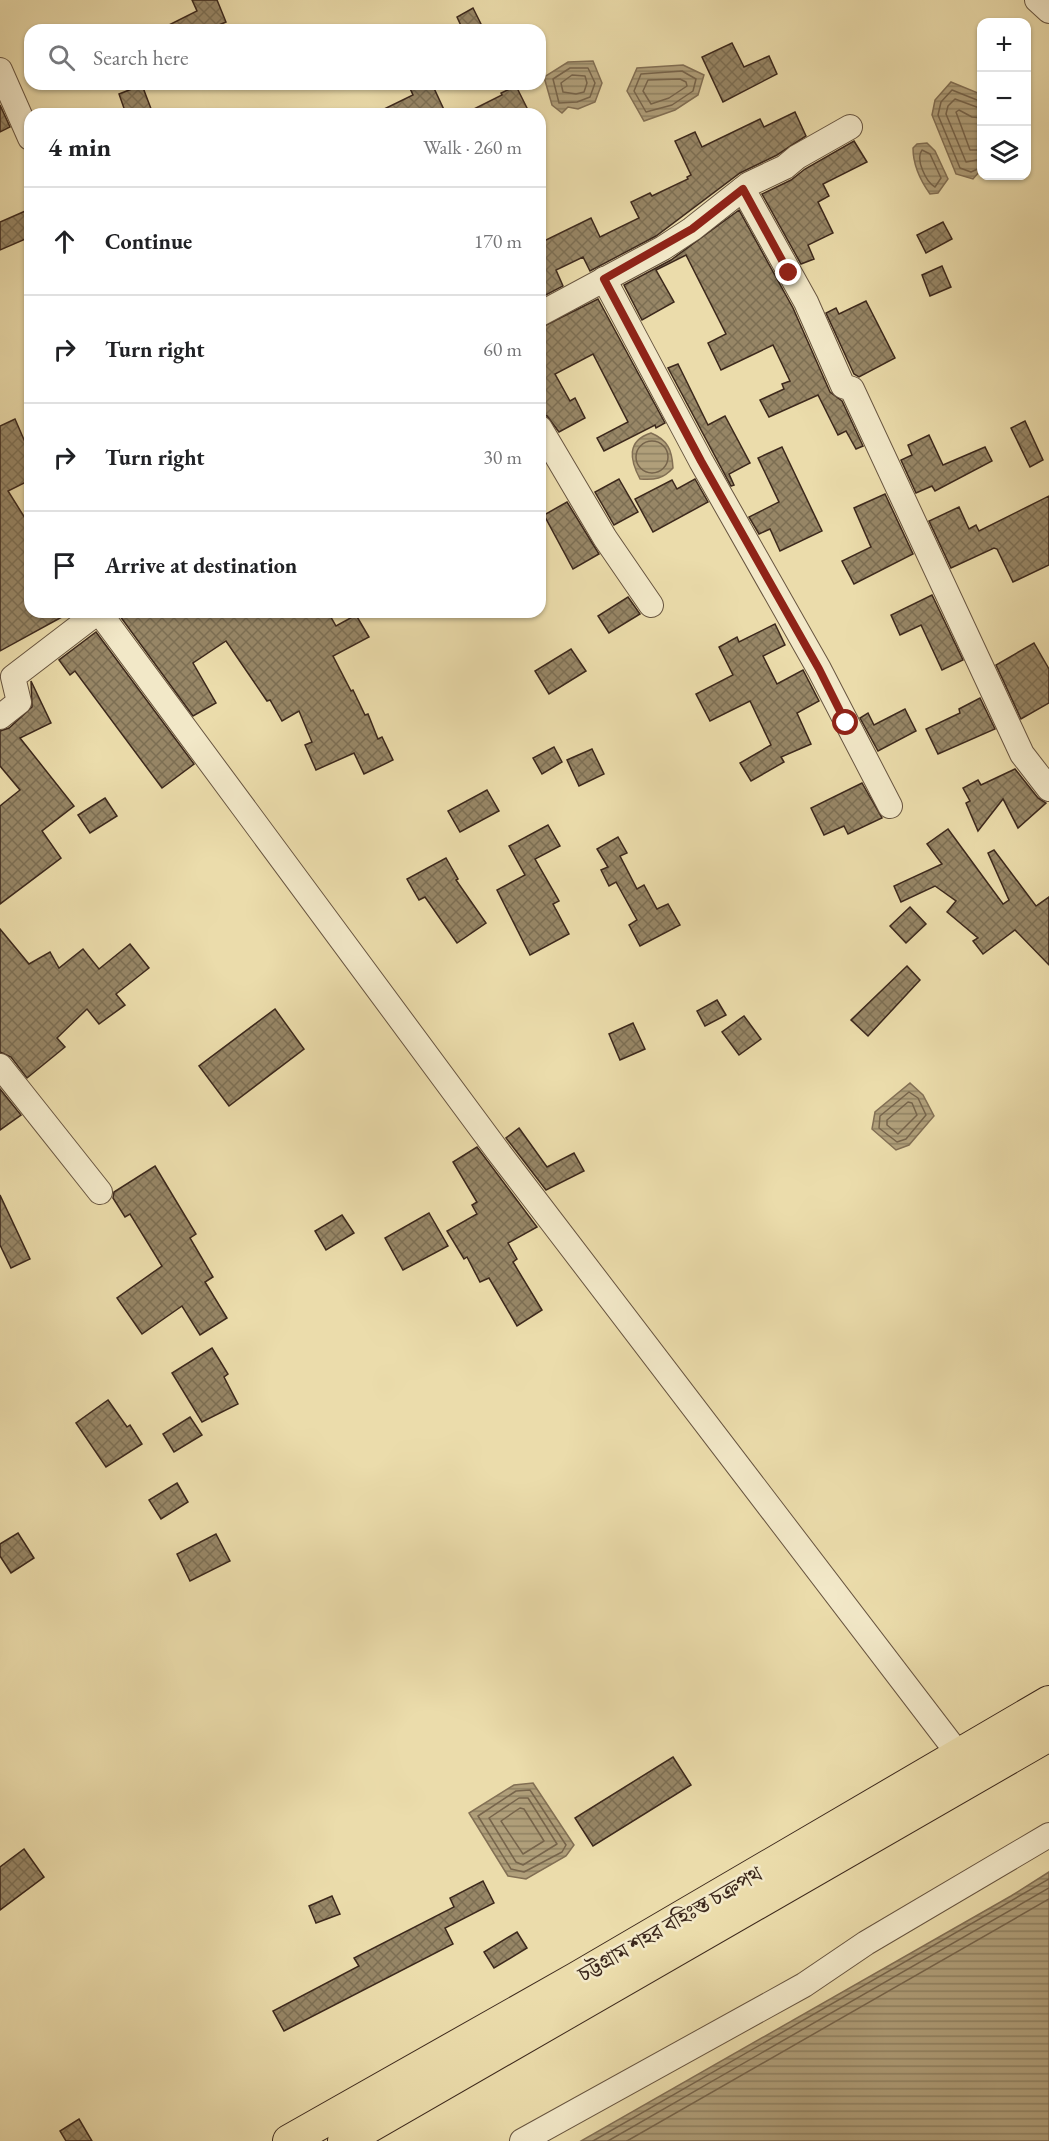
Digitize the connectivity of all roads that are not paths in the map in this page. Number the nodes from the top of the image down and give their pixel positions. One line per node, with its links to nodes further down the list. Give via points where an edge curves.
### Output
1 (1037, 0): 2 (street)
2 (1049, 11)
3 (0, 70): 4 (street)
4 (24, 124)
5 (850, 127): 6 (street)
6 (743, 189): 7 (street, via 692,229); 14 (street, via 806,302 843,386 852,389 1022,754)
7 (604, 279): 8 (street); 15 (street)
8 (546, 311)
9 (546, 438): 10 (street, via 605,538)
10 (651, 605)
11 (90, 618): 13 (street, via 13,677 19,702)
12 (102, 618): 20 (street, via 497,1150)
13 (0, 717)
14 (1049, 789)
15 (890, 806)
16 (0, 1066): 17 (street)
17 (100, 1192)
18 (1049, 1702): 20 (main road, চট্টগ্রাম শহর বহিঃস্ত চক্রপথ)
19 (1049, 1735): 23 (main road, চট্টগ্রাম শহর বহিঃস্ত চক্রপথ)
20 (960, 1756): 22 (main road, চট্টগ্রাম শহর বহিঃস্ত চক্রপথ)
21 (1049, 1835): 24 (street, via 804,1985)
22 (289, 2141)
23 (344, 2141)
24 (522, 2141)

